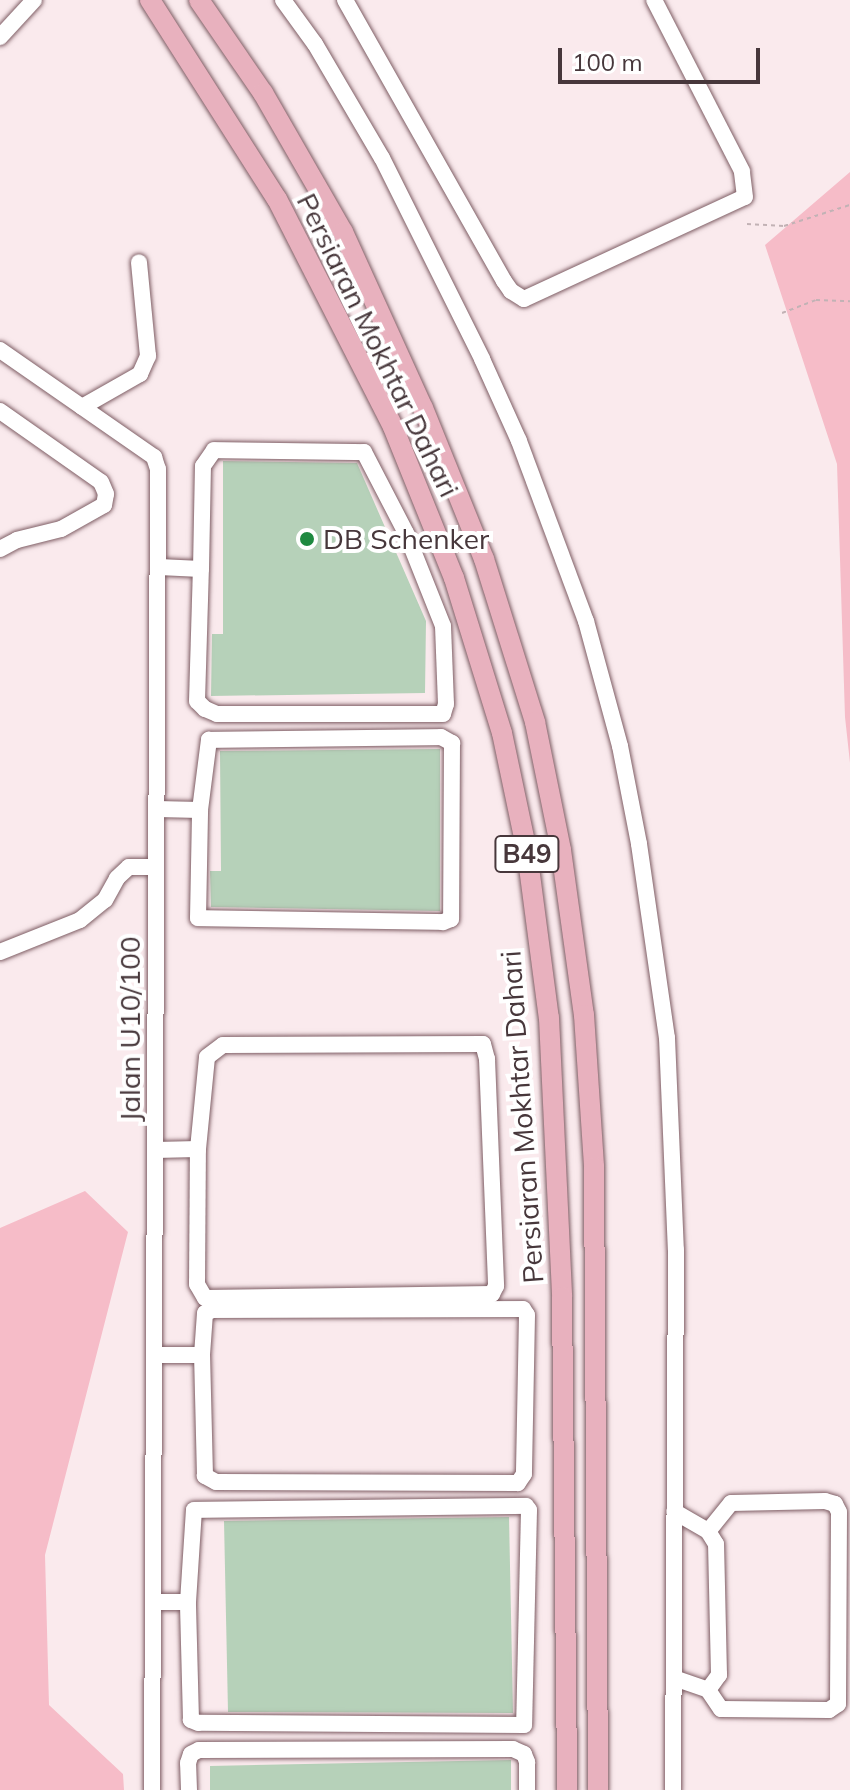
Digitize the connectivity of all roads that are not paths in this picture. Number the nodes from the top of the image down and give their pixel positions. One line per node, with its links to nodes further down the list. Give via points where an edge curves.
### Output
1 (47, 0): 7 (street)
2 (199, 0): 34 (main road, Persiaran Mokhtar Dahari / B49, via 263,93 343,232 484,559 535,722 561,850 580,985 593,1152)
3 (283, 0): 24 (street, via 382,158 482,359 519,441 586,621 620,746 667,1038 676,1250)
4 (345, 0): 5 (street, via 504,281 524,299 745,197 742,171)
5 (654, 0)
6 (149, 1): 33 (main road, Persiaran Mokhtar Dahari / B49, via 285,211 393,427 454,578 502,733 527,852 549,1018 562,1297)
7 (32, 4): 8 (street)
8 (0, 37)
9 (139, 262): 11 (street, via 148,356 140,374)
10 (0, 350): 11 (street, Jalan U10/100)
11 (82, 407): 14 (street, Jalan U10/100, via 154,457)
12 (0, 411): 13 (street, via 101,482 106,494 104,505 61,529)
13 (0, 549)
14 (159, 567): 15 (street); 16 (street, Jalan U10/100)
15 (201, 569): 15 (street, via 203,466 214,450 364,452 406,533 443,626 443,714 217,714 205,709 197,701)
16 (157, 809): 17 (street); 18 (street, Jalan U10/100)
17 (200, 810): 17 (street, via 206,744 213,738 447,739 452,743 451,919 201,920)
18 (156, 867): 19 (street, via 129,867 105,900 80,920); 21 (street, Jalan U10/100)
19 (0, 952)
20 (198, 1149): 20 (street, via 197,1284 205,1298 492,1294 496,1286 483,1044 223,1045 207,1057); 21 (street)
21 (155, 1150): 22 (street, Jalan U10/100)
22 (154, 1355): 23 (street); 26 (street, Jalan U10/100)
23 (202, 1355): 23 (street, via 202,1318 213,1310 523,1309 523,1480 210,1480 205,1476)
24 (674, 1511): 25 (street); 28 (street)
25 (708, 1531): 29 (street, via 716,1544 719,1675); 29 (street, via 731,1503 825,1501 839,1512 838,1704 829,1710 721,1709)
26 (153, 1602): 27 (street); 30 (street, Jalan U10/100)
27 (188, 1602): 27 (street, via 192,1515 201,1508 526,1506 526,1721 194,1722)
28 (674, 1678): 29 (street); 35 (street)
29 (708, 1690)
30 (152, 1790)
31 (189, 1790): 32 (street, via 188,1763 199,1750 498,1749 524,1754)
32 (527, 1790)
33 (567, 1790)
34 (598, 1790)
35 (673, 1790)

